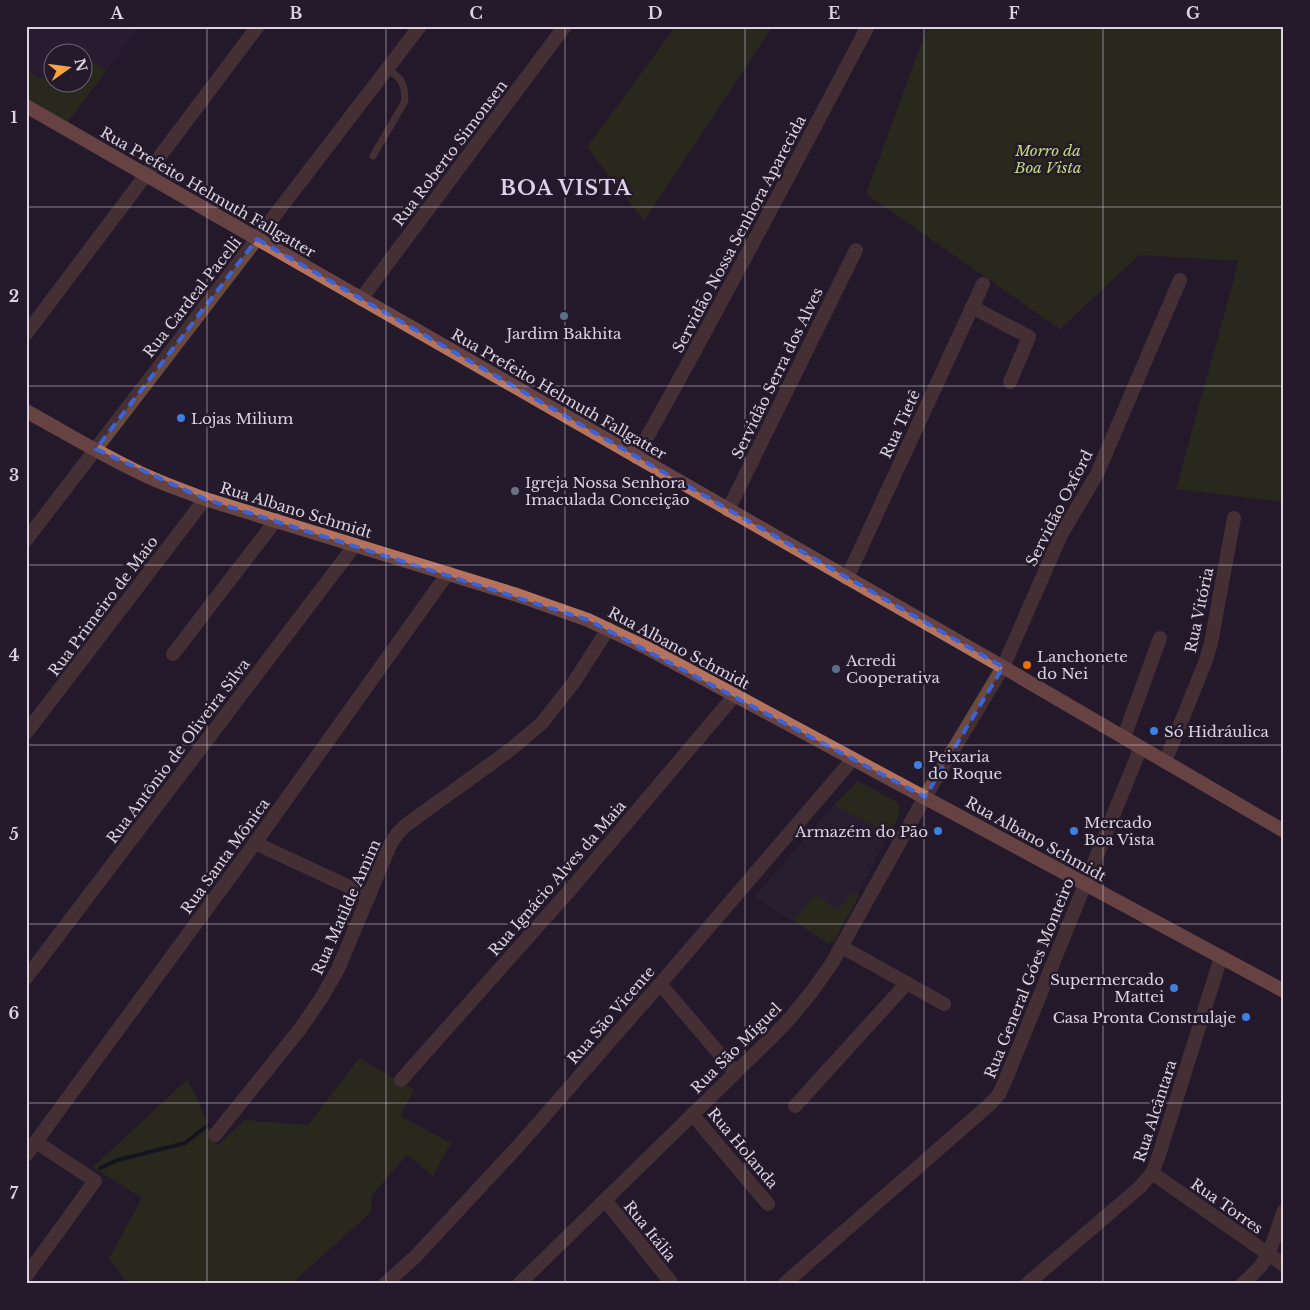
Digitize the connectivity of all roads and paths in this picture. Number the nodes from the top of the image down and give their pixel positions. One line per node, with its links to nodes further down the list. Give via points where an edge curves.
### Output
1 (258, 26): 8 (street)
2 (420, 26): 5 (street, Rua Cardeal Pacelli)
3 (565, 26): 13 (street, Rua Roberto Simonsen)
4 (868, 26): 19 (street, Servidão Nossa Senhora Aparecida)
5 (388, 69): 7 (lane, via 400,79 405,101); 9 (street, Rua Cardeal Pacelli)
6 (26, 106): 8 (main road, Rua Prefeito Helmuth Fallgatter)
7 (373, 156)
8 (145, 175): 9 (main road, Rua Prefeito Helmuth Fallgatter); 15 (street)
9 (257, 239): 13 (main road, Rua Prefeito Helmuth Fallgatter); 18 (street, Rua Cardeal Pacelli)
10 (856, 250): 21 (street, Servidão Serra dos Alves)
11 (1180, 280): 31 (street, Servidão Oxford, via 1097,474 1058,541)
12 (983, 284): 14 (street, Rua Tietê)
13 (361, 299): 19 (main road, Rua Prefeito Helmuth Fallgatter)
14 (972, 307): 16 (street, via 1030,337); 27 (street, Rua Tietê)
15 (26, 334)
16 (1010, 382)
17 (26, 412): 18 (main road, Rua Albano Schmidt)
18 (96, 449): 20 (main road, Rua Albano Schmidt, via 150,477); 24 (street, Rua Cardeal Pacelli)
19 (636, 457): 21 (main road, Rua Prefeito Helmuth Fallgatter)
20 (205, 499): 23 (main road, Rua Albano Schmidt); 33 (street, Rua Primeiro de Maio)
21 (728, 510): 27 (main road, Rua Prefeito Helmuth Fallgatter)
22 (1234, 518): 37 (street, Rua Vitória, via 1211,643)
23 (276, 520): 25 (main road, Rua Albano Schmidt); 30 (street)
24 (26, 540)
25 (355, 545): 26 (main road, Rua Albano Schmidt); 45 (street, Rua Antônio de Oliveira Silva)
26 (448, 573): 28 (main road, Rua Albano Schmidt); 40 (street, Rua Santa Mônica)
27 (847, 578): 31 (main road, Rua Prefeito Helmuth Fallgatter)
28 (608, 629): 32 (main road, Rua Albano Schmidt); 42 (street, Rua Matilde Amim, via 574,682 542,723 397,834)
29 (1160, 638): 34 (street)
30 (173, 654)
31 (1003, 667): 34 (main road, Rua Prefeito Helmuth Fallgatter); 38 (street, Servidão Oxford)
32 (735, 695): 36 (main road, Rua Albano Schmidt); 51 (street, Rua Ignácio Alves da Maia, via 576,883)
33 (26, 733)
34 (1124, 737): 35 (main road, Rua Prefeito Helmuth Fallgatter)
35 (1142, 748): 37 (main road, Rua Prefeito Helmuth Fallgatter); 41 (street, Rua General Góes Monteiro)
36 (853, 759): 38 (main road, Rua Albano Schmidt); 47 (street, Rua São Vicente)
37 (1165, 762): 39 (main road, Rua Prefeito Helmuth Fallgatter)
38 (925, 797): 41 (main road, Rua Albano Schmidt); 43 (street, Rua São Miguel)
39 (1284, 831)
40 (255, 843): 42 (street); 55 (street, Rua Santa Mônica)
41 (1086, 884): 44 (main road, Rua Albano Schmidt); 67 (street, Rua General Góes Monteiro, via 999,1094)
42 (369, 896): 54 (street, Rua Matilde Amim, via 338,969 320,1000)
43 (842, 947): 46 (street); 50 (street, Rua São Miguel, via 814,990 792,1016)
44 (1221, 958): 48 (main road, Rua Albano Schmidt); 57 (street, Rua Alcântara)
45 (26, 978)
46 (907, 983): 49 (street); 52 (street)
47 (660, 984): 50 (street); 65 (street, Rua São Vicente, via 513,1151)
48 (1284, 991)
49 (944, 1004)
50 (736, 1072): 53 (street, Rua São Miguel)
51 (401, 1080)
52 (795, 1106)
53 (692, 1114): 58 (street, Rua São Miguel); 59 (street, Rua Holanda)
54 (215, 1135)
55 (36, 1142): 56 (street, Rua Santa Mônica); 63 (street, via 95,1181)
56 (26, 1155)
57 (1152, 1173): 61 (street, Rua Torres); 68 (street, Rua Alcântara, via 1140,1187)
58 (605, 1200): 64 (street, Rua Itália); 66 (street, Rua São Miguel)
59 (768, 1204)
60 (1284, 1211): 61 (street)
61 (1268, 1254): 62 (street, Rua Torres); 69 (street)
62 (1284, 1266)
63 (26, 1276)
64 (670, 1281)
65 (386, 1284)
66 (519, 1284)
67 (784, 1284)
68 (1027, 1284)
69 (1242, 1284)

